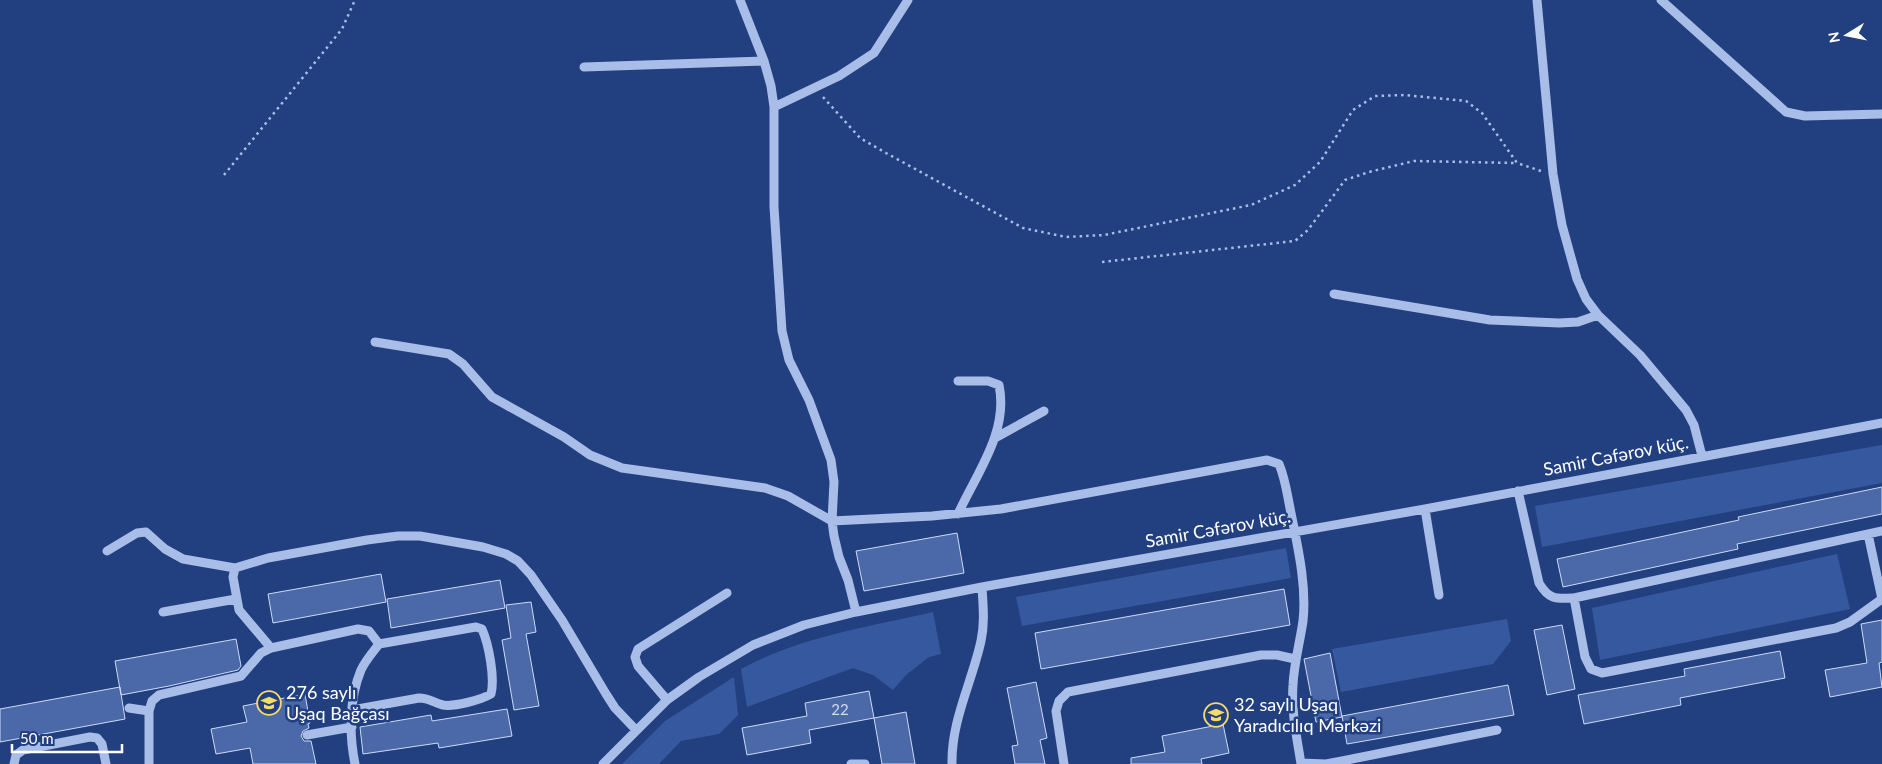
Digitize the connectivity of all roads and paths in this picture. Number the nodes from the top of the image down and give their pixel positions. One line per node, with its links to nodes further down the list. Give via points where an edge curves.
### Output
1 (355, 0): 13 (path, via 342,29)
2 (740, 0): 6 (street)
3 (908, 0): 8 (street, via 874,53)
4 (1537, 0): 12 (street)
5 (1661, 0): 10 (street, via 1786,112 1805,116)
6 (764, 61): 7 (street); 9 (street)
7 (584, 67)
8 (815, 89): 9 (street); 11 (path, via 860,138 1023,228 1066,237 1104,235 1251,205 1295,185 1320,162 1352,110 1375,96 1405,95 1466,101 1482,113)
9 (774, 107): 26 (street, via 774,207 782,330 789,360 831,460 834,482)
10 (1882, 114)
11 (1516, 163): 12 (path); 14 (path, via 1414,161 1345,180 1308,230 1295,241)
12 (1553, 174): 16 (street, via 1562,225 1577,278 1586,299)
13 (224, 175)
14 (1102, 262)
15 (1334, 294): 16 (street, via 1490,320 1559,323 1578,322)
16 (1598, 315): 22 (street, via 1640,355 1686,410 1694,425)
17 (375, 342): 26 (street, via 449,354 463,364 492,397 590,455 622,468 765,488 788,496)
18 (958, 381): 21 (street, via 988,381 999,385 1002,396)
19 (1044, 411): 21 (street)
20 (1882, 423): 22 (street, Samir Cəfərov küç.)
21 (995, 438): 25 (street)
22 (1702, 456): 23 (street, Samir Cəfərov küç.)
23 (1518, 491): 24 (street, Samir Cəfərov küç.); 35 (street, via 1539,583 1545,593 1556,599)
24 (1425, 509): 27 (street, Samir Cəfərov küç.); 34 (street)
25 (958, 514): 26 (street); 27 (street, via 1267,460 1279,464 1283,473)
26 (832, 522): 39 (street)
27 (1295, 531): 32 (street, Samir Cəfərov küç.); 42 (street, via 1304,609)
28 (1882, 531): 29 (street)
29 (1868, 534): 35 (street); 37 (street)
30 (107, 550): 31 (street, via 137,533 146,532 165,549 183,558)
31 (235, 568): 36 (street); 48 (street, via 268,558 398,536 420,536 506,554 531,575 606,694)
32 (982, 587): 39 (street, Samir Cəfərov küç.); 58 (street, via 982,639 956,724)
33 (727, 593): 43 (street, via 638,649 635,657 638,666)
34 (1439, 595)
35 (1574, 598): 37 (street, via 1585,657 1591,669 1602,673 1836,628)
36 (236, 599): 38 (street); 41 (street, via 239,610)
37 (1882, 599)
38 (163, 612)
39 (856, 612): 43 (street, Samir Cəfərov küç., via 804,625 753,645)
40 (378, 644): 41 (street, via 369,631 358,629); 45 (street, via 362,669 353,693); 45 (street, via 476,627 486,638 493,685 491,694 453,705 419,698)
41 (271, 648): 46 (street, via 261,653 241,676 160,695 152,701)
42 (1295, 659): 59 (street, via 1261,655 1068,692 1059,701 1056,711); 60 (street, via 1293,709)
43 (667, 700): 48 (street, Samir Cəfərov küç.)
44 (129, 708): 46 (street)
45 (352, 710): 47 (street)
46 (149, 711): 53 (street)
47 (352, 727): 50 (street); 54 (street)
48 (636, 730): 55 (street, Samir Cəfərov küç.)
49 (1498, 730): 60 (street, via 1326,764)
50 (307, 735)
51 (14, 764): 52 (street, via 16,755 23,750 90,737 97,738 102,744)
52 (106, 764)
53 (149, 764)
54 (355, 764)
55 (604, 764)
56 (851, 764): 57 (street)
57 (864, 764)
58 (952, 764)
59 (1064, 764)
60 (1301, 764)

